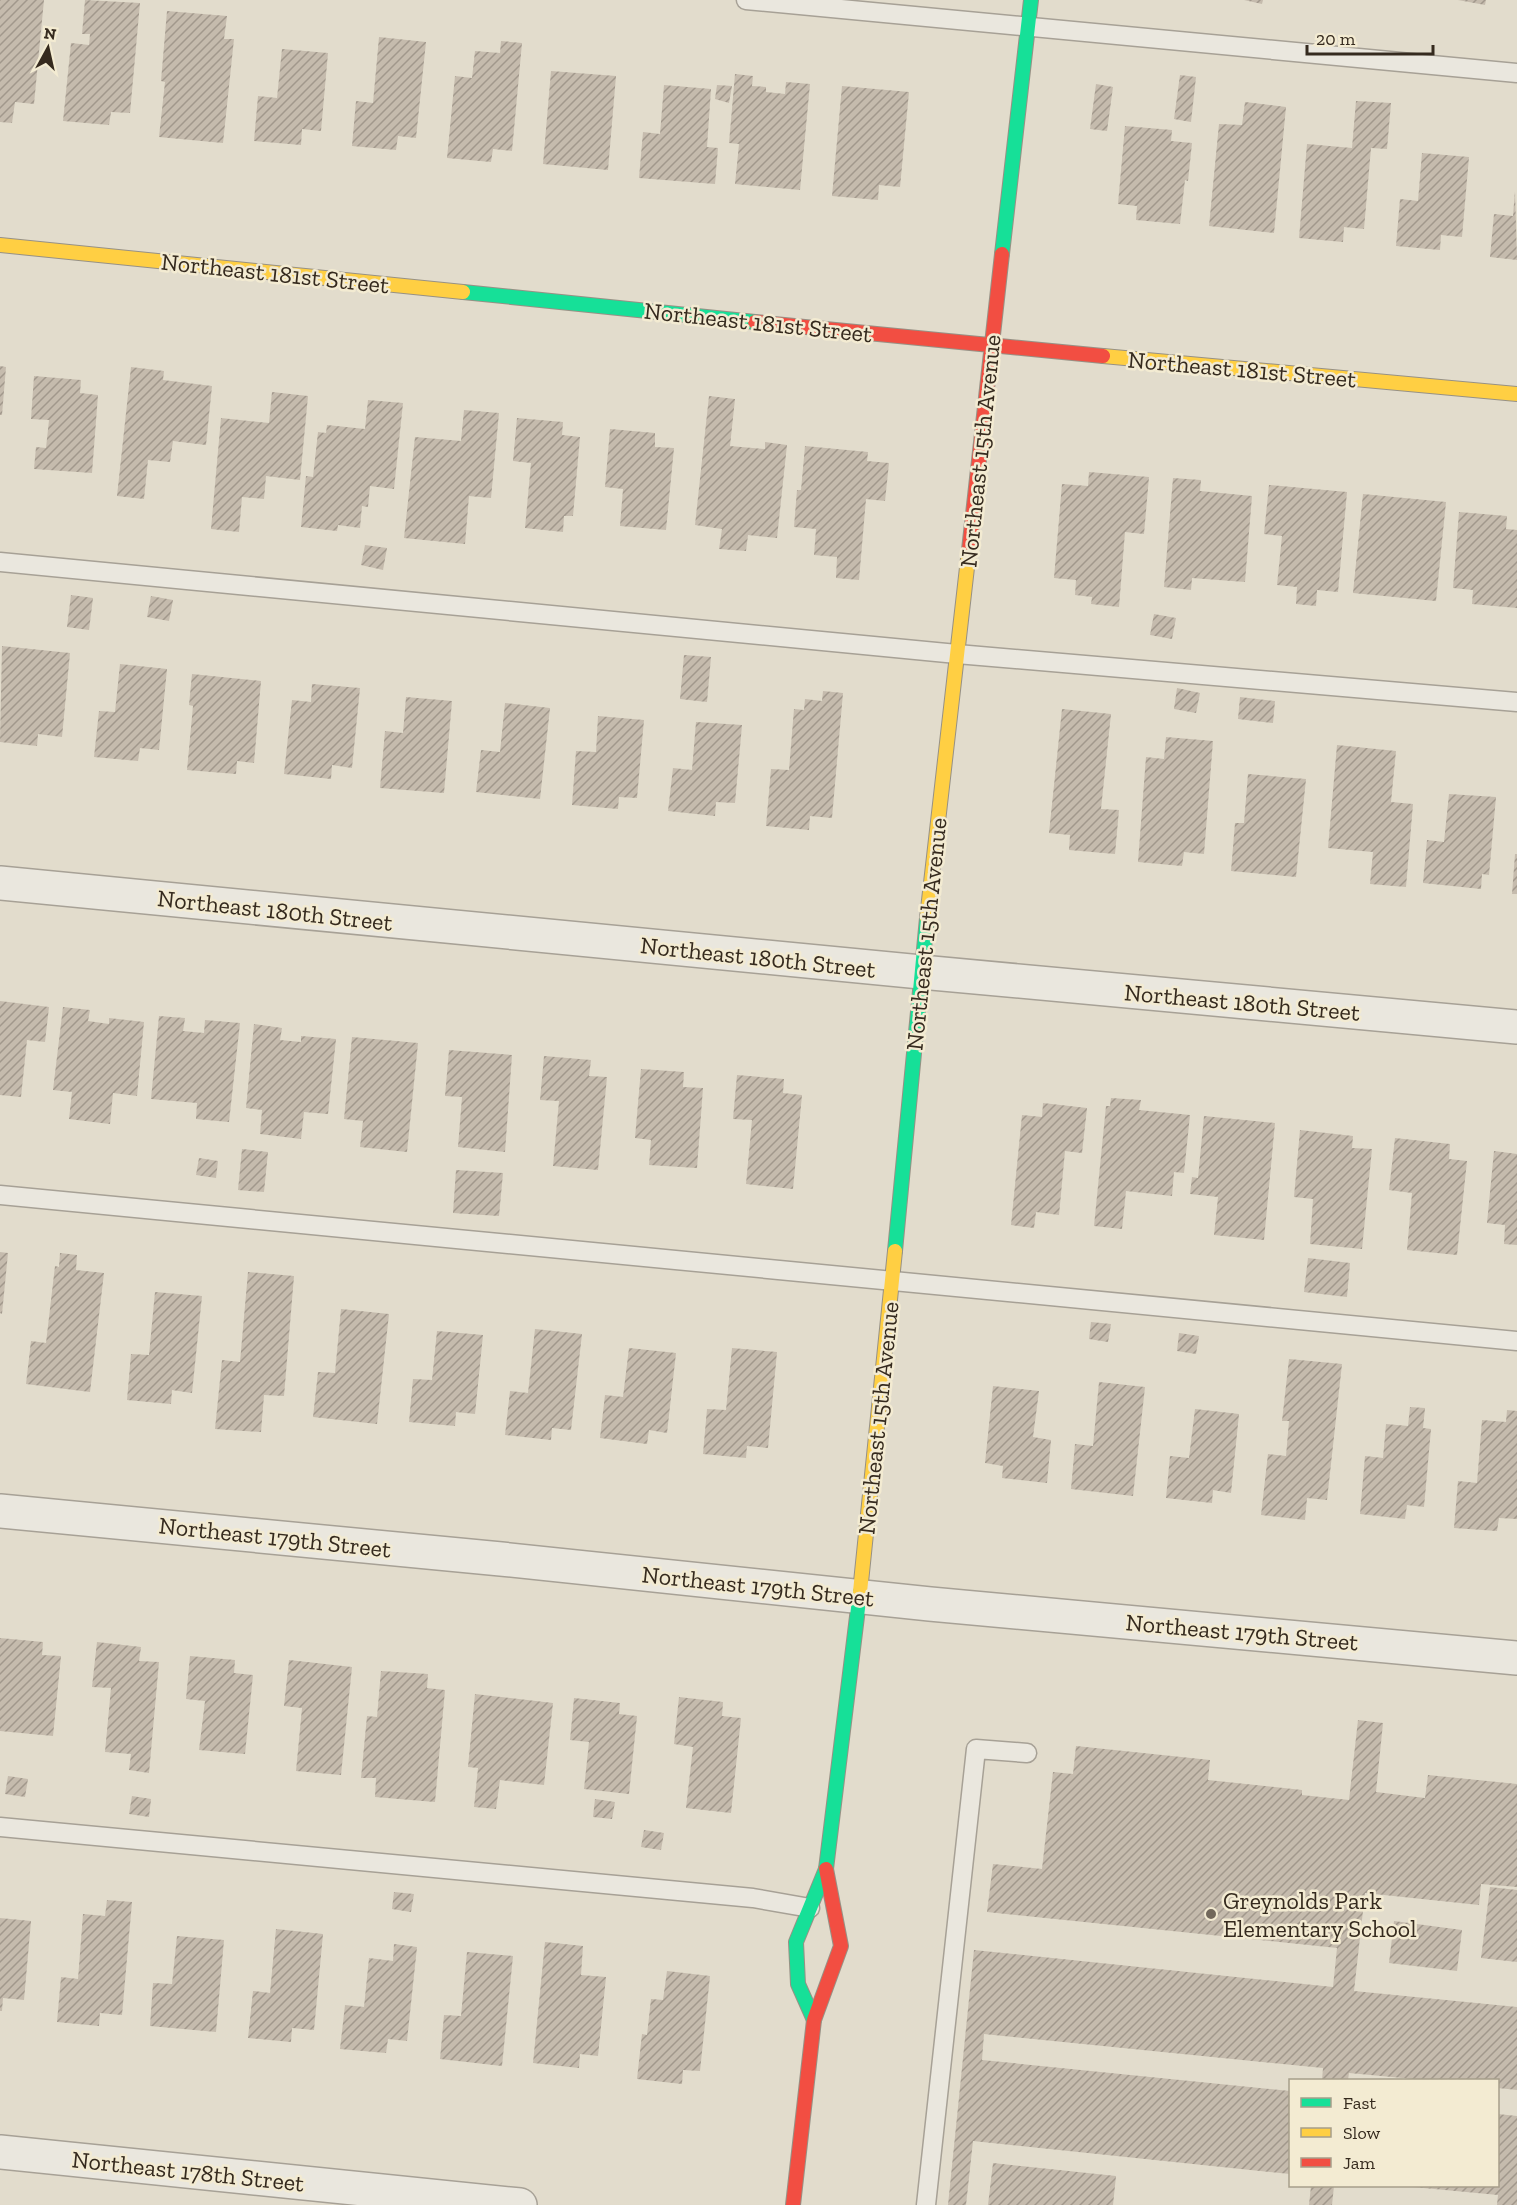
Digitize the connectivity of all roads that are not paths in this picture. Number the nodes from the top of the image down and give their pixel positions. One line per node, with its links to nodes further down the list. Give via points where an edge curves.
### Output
1 (746, 0): 3 (lane)
2 (1031, 0): 3 (street, Northeast 15th Avenue)
3 (1028, 28): 4 (lane); 6 (street, Northeast 15th Avenue)
4 (1517, 73)
5 (0, 244): 6 (street, Northeast 181st Street)
6 (992, 346): 7 (street, Northeast 181st Street); 9 (street, Northeast 15th Avenue)
7 (1517, 394)
8 (0, 562): 9 (lane)
9 (957, 654): 10 (lane); 12 (street, Northeast 15th Avenue)
10 (1517, 702)
11 (0, 883): 12 (street, Northeast 180th Street)
12 (921, 972): 13 (street, Northeast 180th Street); 15 (street, Northeast 15th Avenue)
13 (1517, 1027)
14 (0, 1195): 15 (lane)
15 (892, 1281): 16 (lane); 18 (street, Northeast 15th Avenue)
16 (1517, 1341)
17 (0, 1510): 18 (street, Northeast 179th Street)
18 (859, 1597): 19 (street, Northeast 179th Street); 22 (street, Northeast 15th Avenue)
19 (1517, 1658)
20 (1027, 1753): 28 (lane, via 976,1749)
21 (0, 1827): 23 (lane, via 753,1898)
22 (825, 1869): 23 (street, Northeast 15th Avenue); 24 (street, Northeast 15th Avenue, via 841,1946)
23 (810, 1908): 24 (street, Northeast 15th Avenue, via 796,1942 798,1984)
24 (814, 2020): 27 (street, Northeast 15th Avenue)
25 (0, 2152): 26 (street, Northeast 178th Street)
26 (520, 2205)
27 (794, 2205)
28 (926, 2205)

